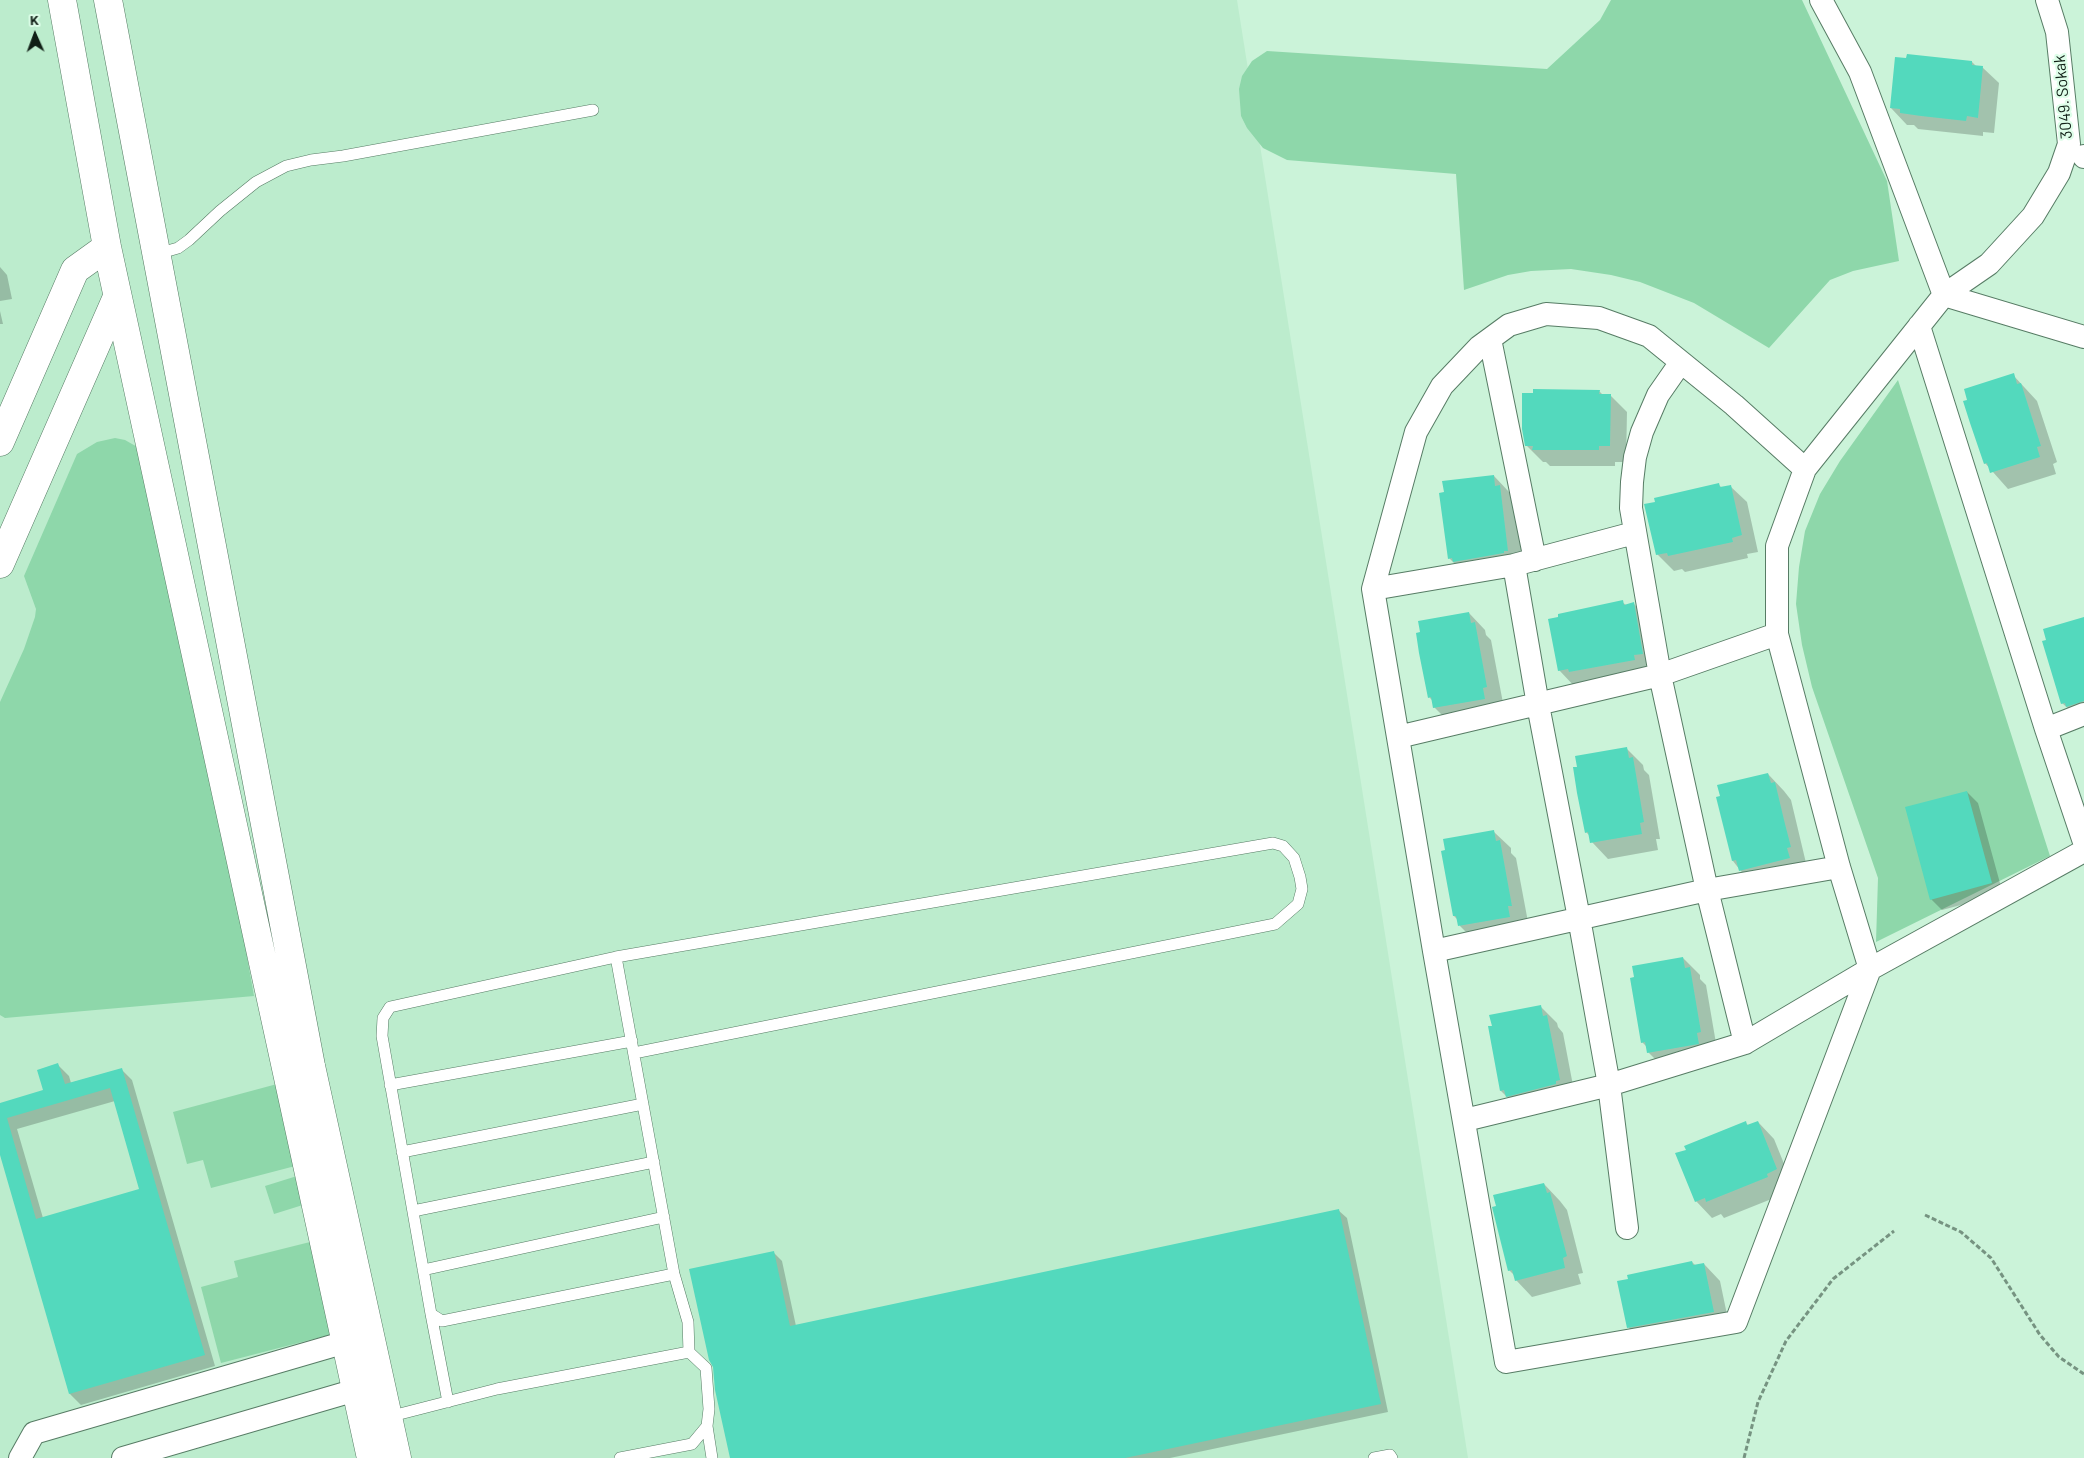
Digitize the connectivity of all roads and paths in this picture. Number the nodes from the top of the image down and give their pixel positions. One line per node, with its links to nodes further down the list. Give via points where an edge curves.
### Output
1 (62, 0): 6 (street)
2 (108, 0): 7 (street)
3 (1821, 0): 8 (street, via 1860,72)
4 (2047, 0): 8 (street, 3049. Sokak, via 2057,32 2069,144 2059,173 2033,216 1989,264)
5 (593, 110): 7 (lane, via 286,166 256,182 178,248)
6 (107, 247): 9 (street); 14 (street, via 75,270)
7 (155, 254): 55 (street, via 311,1066)
8 (1944, 295): 10 (street, 3049. Sokak); 11 (street)
9 (118, 297): 18 (street); 50 (street)
10 (1919, 326): 15 (street, 3049. Sokak); 24 (street)
11 (2084, 337)
12 (1490, 339): 13 (street, via 1509,325 1546,314 1599,318 1650,336); 17 (street); 19 (street, via 1442,386 1416,432)
13 (1682, 362): 15 (street); 16 (street, via 1658,395 1642,432 1632,482)
14 (0, 442)
15 (1805, 469): 20 (street, 3049. Sokak, via 1777,546)
16 (1634, 533): 17 (street); 21 (street)
17 (1524, 562): 19 (street); 22 (street)
18 (0, 564)
19 (1373, 589): 25 (street)
20 (1777, 634): 21 (street); 28 (street, 3049. Sokak)
21 (1660, 675): 22 (street); 29 (street)
22 (1538, 705): 25 (street); 30 (street)
23 (2084, 714): 24 (street)
24 (2046, 729): 26 (street)
25 (1398, 737): 31 (street)
26 (2084, 842)
27 (2084, 851): 33 (street)
28 (1838, 867): 29 (street); 33 (street, 3049. Sokak)
29 (1706, 890): 30 (street); 34 (street)
30 (1579, 918): 31 (street); 37 (street)
31 (1434, 951): 39 (street)
32 (616, 957): 35 (lane); 35 (lane, via 1273,843 1282,846 1294,858 1300,877 1302,889 1298,904 1275,924); 36 (lane, via 390,1007 383,1018 382,1036)
33 (1870, 969): 34 (street); 39 (street, via 1736,1322 1506,1362)
34 (1745, 1043): 37 (street)
35 (633, 1047): 36 (lane); 38 (lane)
36 (390, 1085): 40 (lane)
37 (1609, 1085): 39 (street); 45 (street)
38 (643, 1104): 40 (lane); 41 (lane)
39 (1465, 1120)
40 (402, 1152): 42 (lane)
41 (654, 1162): 42 (lane); 44 (lane)
42 (413, 1211): 47 (lane)
43 (1925, 1216): 52 (path, via 1961,1232 1991,1258 2040,1335 2058,1357)
44 (664, 1217): 47 (lane); 48 (lane)
45 (1627, 1228)
46 (1894, 1231): 65 (path, via 1833,1279 1786,1341 1758,1402)
47 (423, 1270): 49 (lane)
48 (674, 1274): 49 (lane, via 442,1321); 51 (lane, via 688,1322)
49 (431, 1314): 54 (lane)
50 (346, 1342): 53 (street); 57 (street, via 34,1433)
51 (689, 1352): 54 (lane, via 497,1389); 56 (lane, via 706,1368)
52 (2084, 1374)
53 (356, 1390): 58 (street); 59 (street)
54 (448, 1402): 55 (lane)
55 (388, 1417): 60 (street)
56 (707, 1426): 61 (lane, via 692,1444); 62 (lane)
57 (20, 1458)
58 (123, 1458)
59 (371, 1458)
60 (397, 1458)
61 (620, 1458)
62 (712, 1458)
63 (1374, 1458): 64 (lane, via 1390,1455)
64 (1392, 1458)
65 (1744, 1458)

